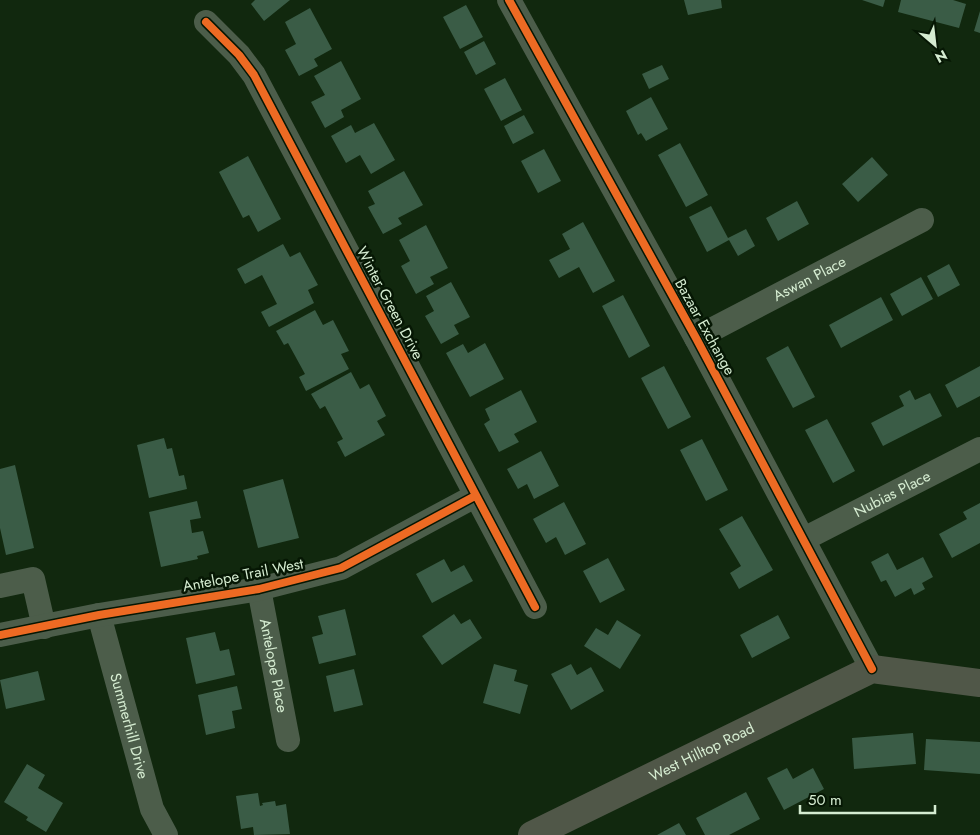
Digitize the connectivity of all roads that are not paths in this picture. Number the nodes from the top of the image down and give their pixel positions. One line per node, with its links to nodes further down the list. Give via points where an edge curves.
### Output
1 (509, 0): 4 (street, Bazaar Exchange)
2 (206, 22): 6 (street, Winter Green Drive, via 254,75)
3 (922, 220): 4 (street, Aswan Place)
4 (696, 338): 7 (street, Bazaar Exchange)
5 (980, 449): 7 (street, Nubias Place)
6 (476, 496): 9 (street, Antelope Trail West, via 341,568); 10 (street, Winter Green Drive)
7 (804, 539): 14 (street, Bazaar Exchange)
8 (0, 586): 12 (street, via 33,579)
9 (260, 589): 11 (street, Antelope Trail West); 16 (street, Antelope Place)
10 (535, 607)
11 (99, 616): 12 (street, Antelope Trail West); 17 (street, Summerhill Drive, via 152,809)
12 (44, 627): 13 (street, Antelope Trail West)
13 (0, 635)
14 (872, 669): 15 (main road); 18 (main road, West Hilltop Road)
15 (980, 683)
16 (288, 740)
17 (166, 835)
18 (532, 835)

